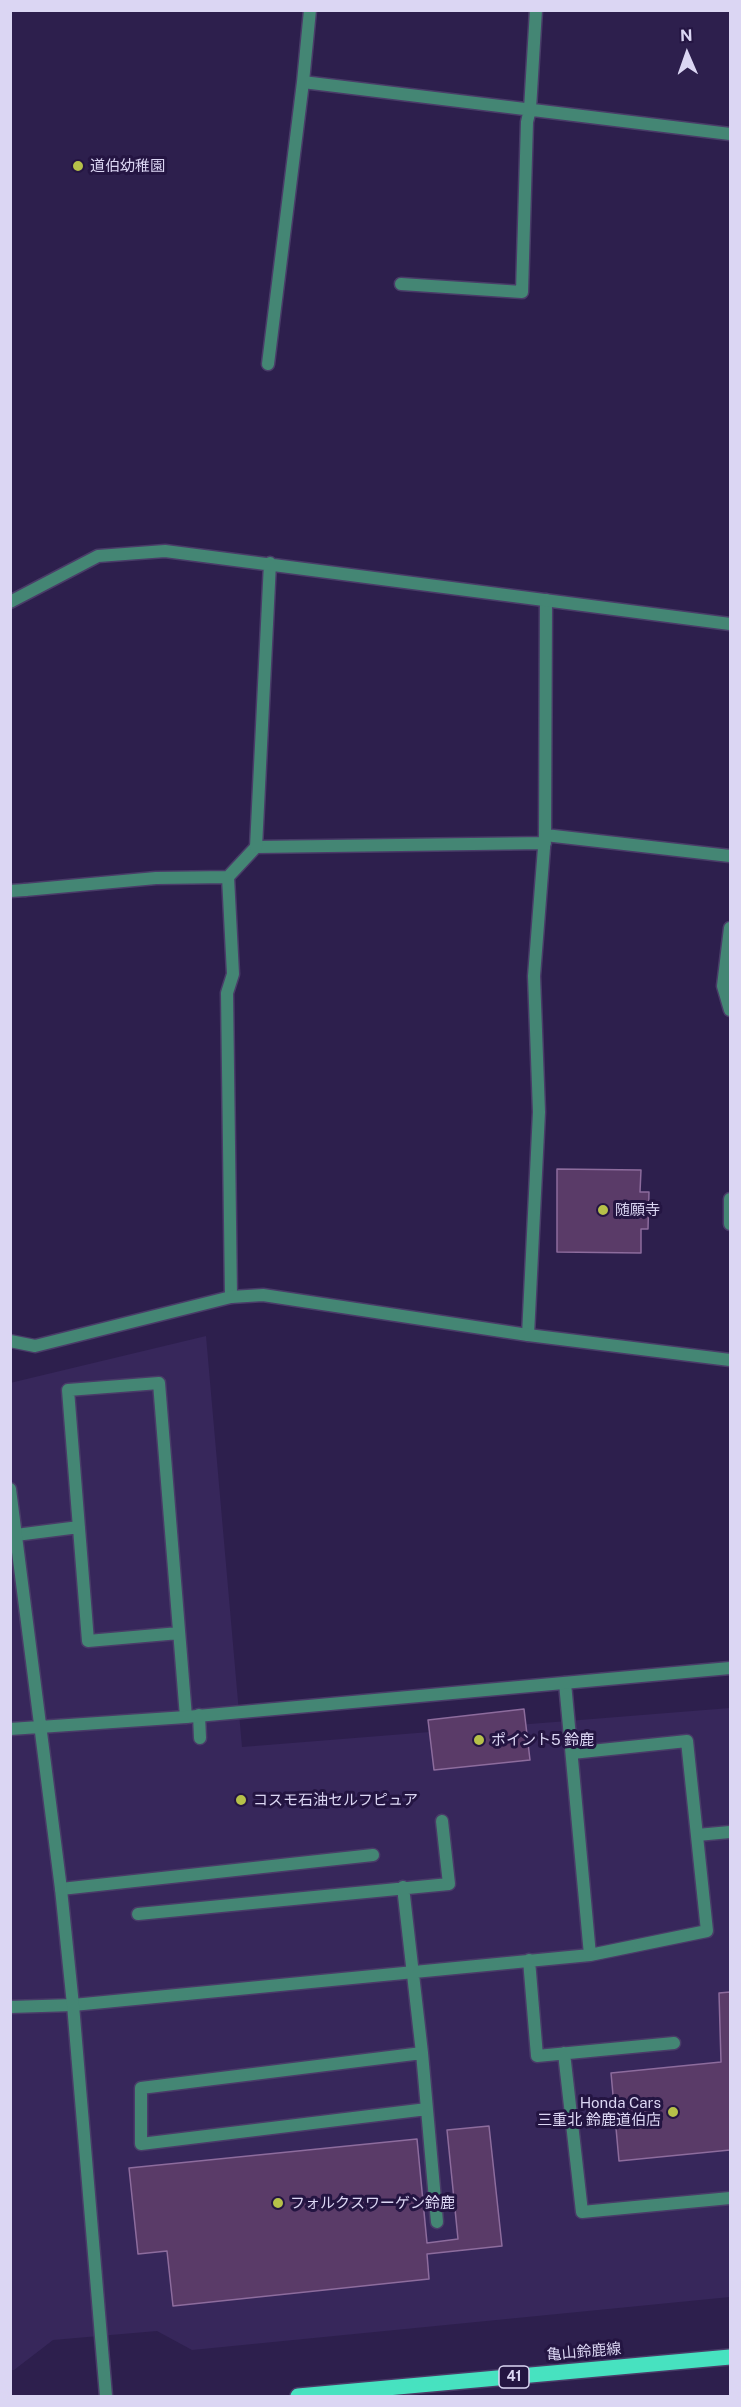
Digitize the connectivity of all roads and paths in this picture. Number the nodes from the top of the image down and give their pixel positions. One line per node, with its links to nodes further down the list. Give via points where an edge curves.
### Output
1 (310, 10): 3 (street)
2 (536, 10): 4 (street)
3 (303, 82): 4 (street); 7 (street)
4 (530, 109): 5 (street); 6 (street, via 522,292)
5 (730, 134)
6 (401, 284)
7 (268, 364)
8 (270, 563): 9 (street); 10 (street, via 165,551 98,556); 13 (street)
9 (546, 600): 11 (street); 12 (street)
10 (10, 602)
11 (730, 624)
12 (545, 839): 13 (street); 14 (street); 22 (street, via 534,976 539,1112)
13 (256, 847): 15 (street)
14 (730, 856)
15 (228, 877): 16 (street, via 156,878); 21 (street, via 233,974 227,993)
16 (10, 891)
17 (730, 928): 18 (street, via 723,986)
18 (730, 1010)
19 (730, 1199): 20 (street)
20 (730, 1221)
21 (231, 1297): 22 (street, via 263,1295); 23 (street, via 35,1346)
22 (528, 1335): 24 (street)
23 (10, 1341)
24 (730, 1360)
25 (10, 1489): 27 (street)
26 (79, 1527): 27 (street); 28 (street, via 88,1641); 28 (street, via 68,1390 159,1383)
27 (16, 1535): 32 (street)
28 (179, 1633): 31 (street)
29 (730, 1668): 30 (street)
30 (565, 1683): 31 (street); 35 (street)
31 (193, 1716): 32 (street); 34 (street)
32 (40, 1726): 33 (street); 41 (street)
33 (10, 1729)
34 (200, 1738)
35 (572, 1753): 38 (street, via 687,1741); 43 (street)
36 (442, 1821): 40 (street, via 449,1884)
37 (730, 1832): 38 (street)
38 (697, 1835): 43 (street, via 707,1932)
39 (373, 1856): 41 (street)
40 (403, 1887): 42 (street); 45 (street)
41 (61, 1889): 46 (street)
42 (138, 1914)
43 (590, 1955): 44 (street)
44 (529, 1960): 45 (street); 50 (street, via 537,2056)
45 (411, 1971): 46 (street); 49 (street)
46 (73, 2005): 47 (street); 55 (street)
47 (10, 2007)
48 (674, 2043): 50 (street)
49 (422, 2053): 51 (street); 51 (street, via 141,2088 141,2144)
50 (564, 2053): 52 (street, via 582,2211)
51 (427, 2109): 53 (street)
52 (730, 2198)
53 (437, 2222)
54 (730, 2357): 56 (main road, 亀山鈴鹿線 / 41)
55 (106, 2397)
56 (298, 2397)

